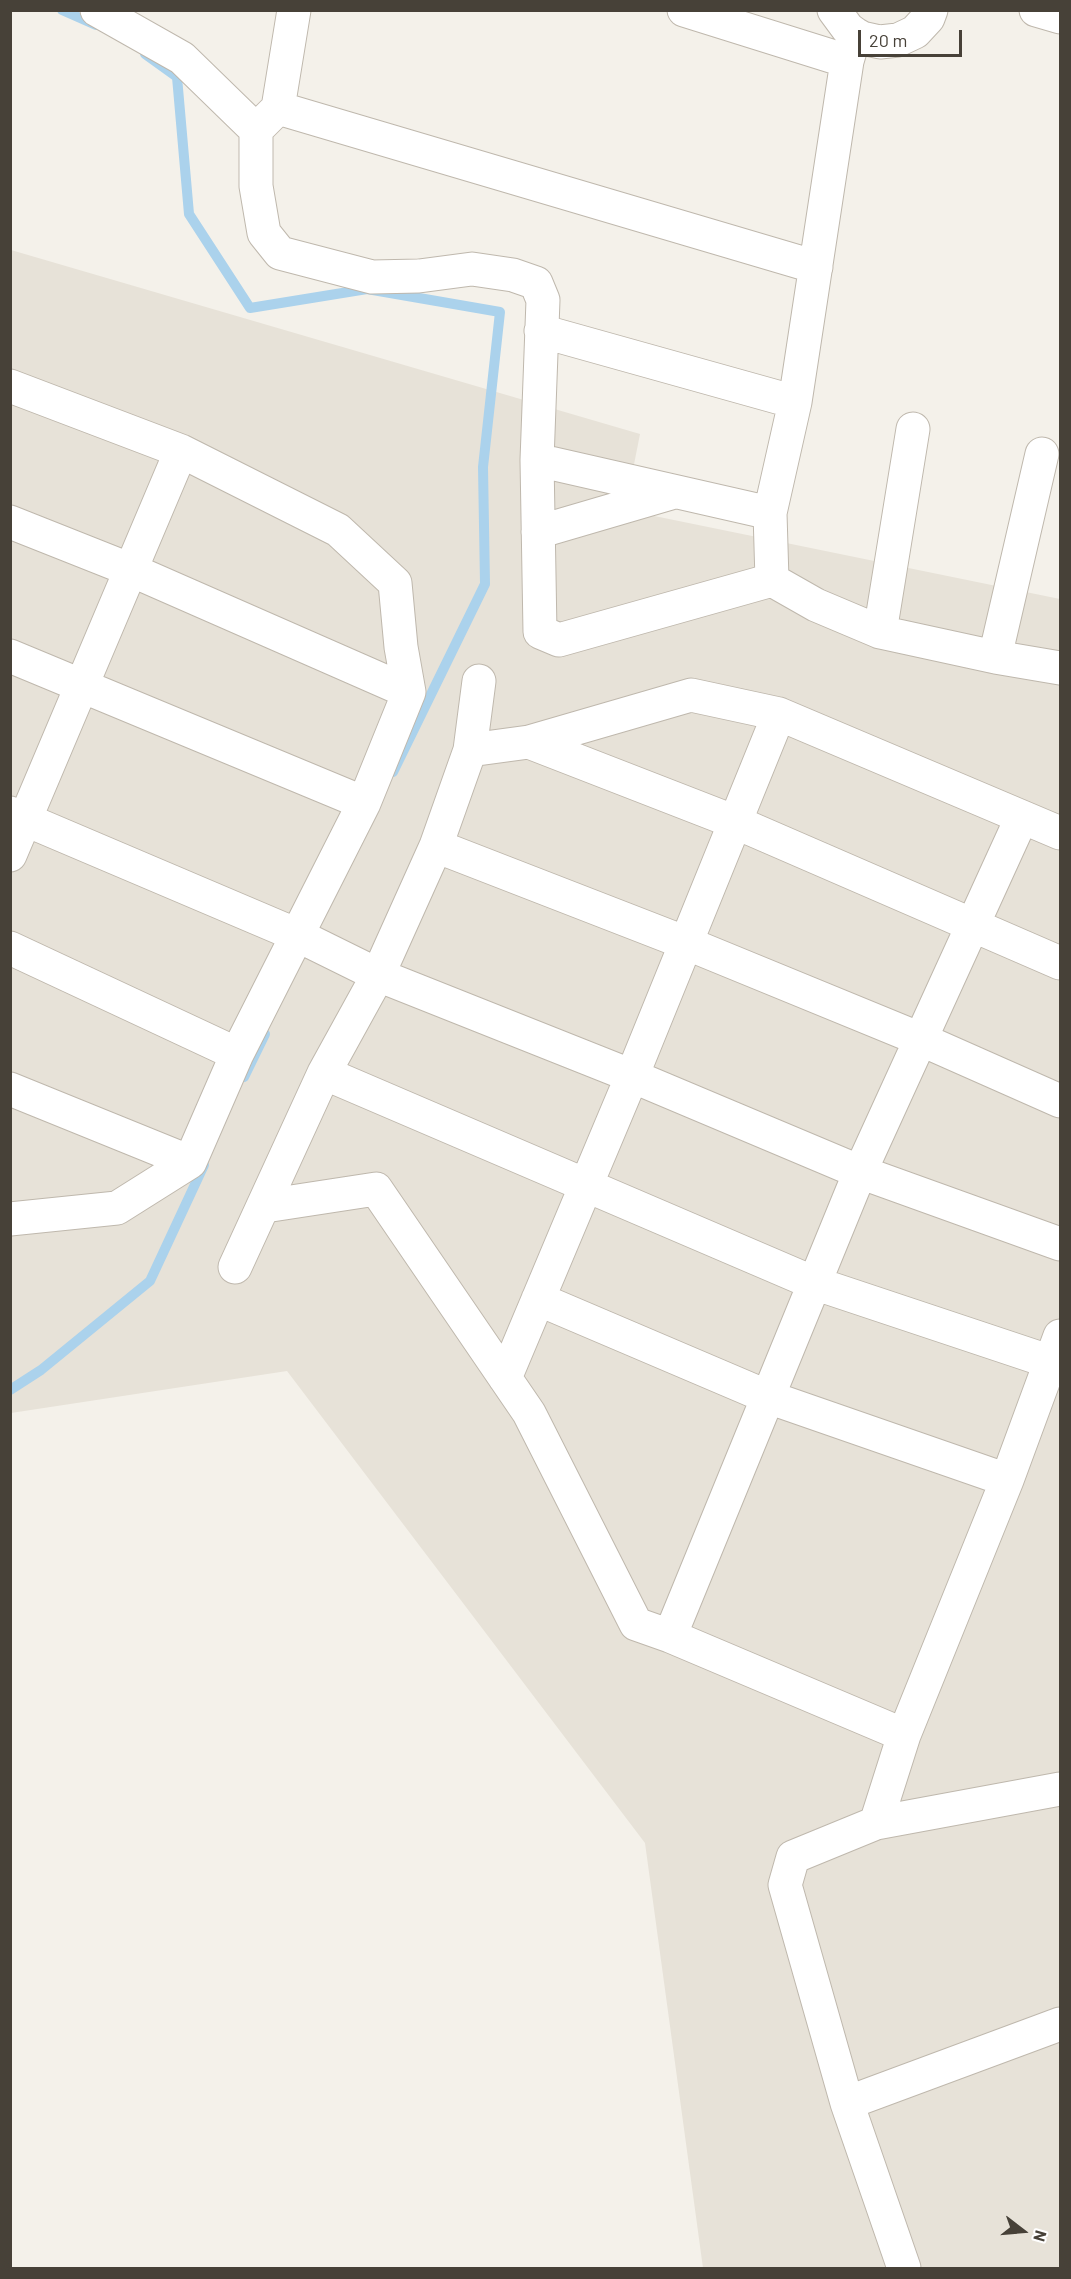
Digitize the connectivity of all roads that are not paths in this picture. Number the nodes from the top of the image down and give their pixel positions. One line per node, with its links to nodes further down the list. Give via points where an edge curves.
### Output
1 (97, 10): 8 (street, via 182,58)
2 (294, 10): 8 (street)
3 (684, 10): 7 (street)
4 (931, 10): 7 (street, via 915,32 898,40 880,42)
5 (1036, 10): 6 (street)
6 (1060, 17)
7 (845, 35): 9 (street)
8 (267, 119): 9 (street); 10 (street, via 256,186 264,233 280,253 372,277 471,269 513,275 536,283 543,300)
9 (816, 267): 12 (street)
10 (541, 331): 12 (street); 16 (street)
11 (10, 386): 14 (street)
12 (795, 402): 18 (street)
13 (913, 429): 23 (street)
14 (181, 451): 21 (street); 29 (street, via 338,530 395,583)
15 (1042, 454): 25 (street)
16 (537, 460): 17 (street); 20 (street)
17 (674, 492): 18 (street); 20 (street)
18 (770, 513): 22 (street)
19 (10, 522): 21 (street)
20 (538, 532): 22 (street, via 540,632 559,640)
21 (131, 570): 28 (street); 29 (street)
22 (772, 580): 23 (street, via 816,605)
23 (880, 632): 25 (street)
24 (10, 656): 28 (street)
25 (995, 657): 26 (street)
26 (1060, 668)
27 (479, 681): 32 (street)
28 (82, 686): 33 (street); 34 (street)
29 (410, 692): 33 (street)
30 (779, 714): 31 (street, via 691,695); 35 (street); 36 (street)
31 (529, 742): 32 (street); 36 (street)
32 (470, 750): 38 (street)
33 (364, 802): 41 (street)
34 (18, 816): 39 (street); 41 (street)
35 (1023, 817): 37 (street); 40 (street)
36 (735, 822): 40 (street); 42 (street)
37 (1060, 833)
38 (436, 846): 42 (street); 45 (street)
39 (10, 855)
40 (973, 925): 44 (street); 46 (street)
41 (303, 938): 45 (street); 47 (street)
42 (686, 943): 46 (street); 49 (street)
43 (10, 948): 47 (street)
44 (1060, 963)
45 (371, 972): 48 (street); 49 (street)
46 (920, 1040): 51 (street); 53 (street)
47 (237, 1054): 52 (street)
48 (324, 1073): 54 (street); 55 (street)
49 (632, 1076): 53 (street); 54 (street)
50 (10, 1089): 52 (street)
51 (1060, 1101)
52 (190, 1162): 56 (street, via 117,1208)
53 (860, 1173): 57 (street); 59 (street)
54 (586, 1185): 59 (street); 60 (street)
55 (265, 1206): 58 (street); 62 (street, via 376,1188)
56 (10, 1220)
57 (1060, 1244)
58 (236, 1267)
59 (814, 1283): 61 (street); 63 (street)
60 (538, 1299): 62 (street); 63 (street)
61 (1056, 1349): 64 (street)
62 (505, 1378): 65 (street, via 529,1413 636,1624)
63 (768, 1397): 64 (street); 65 (street)
64 (1007, 1480): 66 (street)
65 (670, 1636): 66 (street)
66 (904, 1735): 68 (street)
67 (1060, 1789): 68 (street)
68 (876, 1823): 70 (street, via 793,1857 785,1885)
69 (1060, 2024): 70 (street)
70 (847, 2103): 71 (street)
71 (895, 2264)

